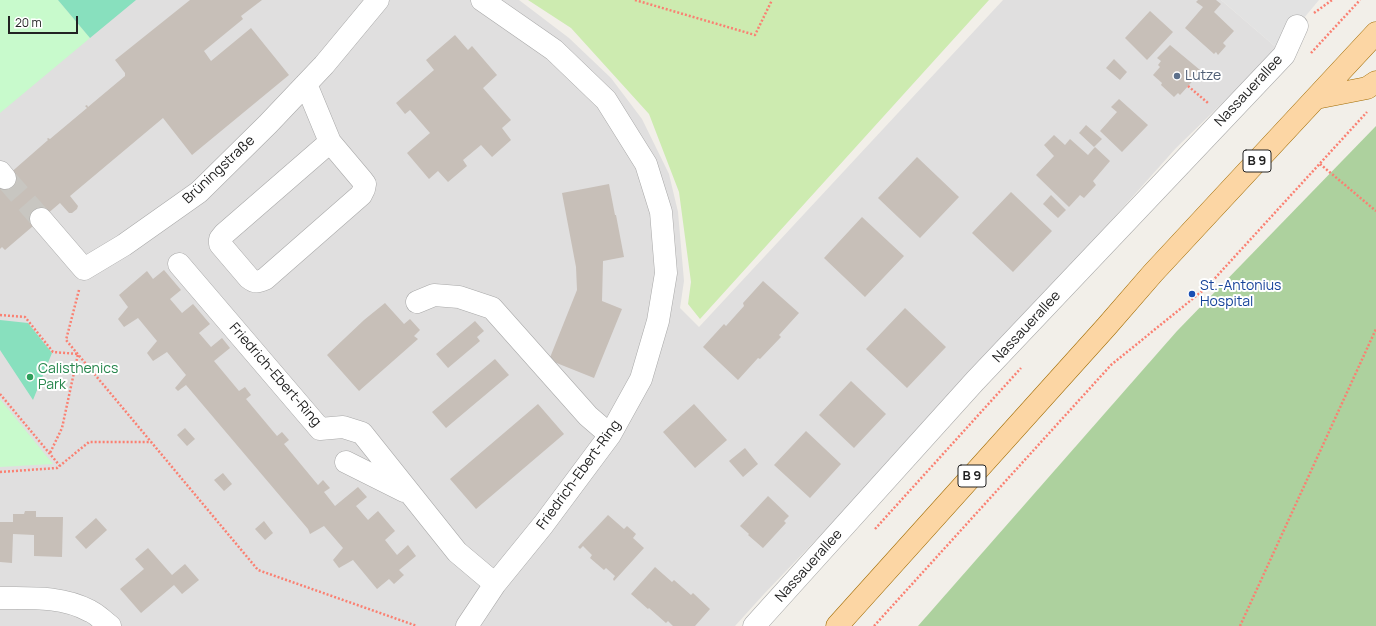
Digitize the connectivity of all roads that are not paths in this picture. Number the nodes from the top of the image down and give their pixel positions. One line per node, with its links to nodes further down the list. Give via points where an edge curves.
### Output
1 (378, 0): 6 (street, Brüningstraße)
2 (482, 0): 12 (street, Friedrich-Ebert-Ring, via 554,50 606,100 646,164 661,212 666,273 658,321 641,379)
3 (1297, 26): 19 (street, Nassauerallee, via 1284,55 975,381)
4 (1376, 33): 7 (main road, B 9)
5 (1376, 82): 7 (main road, via 1367,88)
6 (306, 84): 8 (street); 9 (street, Brüningstraße, via 199,192 124,246 84,268)
7 (1316, 98): 20 (main road, B 9, via 1153,273)
8 (330, 142): 8 (street, via 365,184 364,190 265,279 253,282 220,244 220,239)
9 (42, 219)
10 (179, 264): 14 (street, Friedrich-Ebert-Ring, via 320,429 343,427 362,433)
11 (417, 302): 12 (street, via 434,296 459,297 492,308 588,416)
12 (610, 435): 15 (street, Friedrich-Ebert-Ring)
13 (346, 462): 14 (street)
14 (411, 494): 15 (street, Friedrich-Ebert-Ring, via 457,552)
15 (495, 584): 18 (street, Friedrich-Ebert-Ring)
16 (0, 598): 17 (street, via 69,602 91,611)
17 (110, 626)
18 (467, 626)
19 (754, 626)
20 (837, 626)

